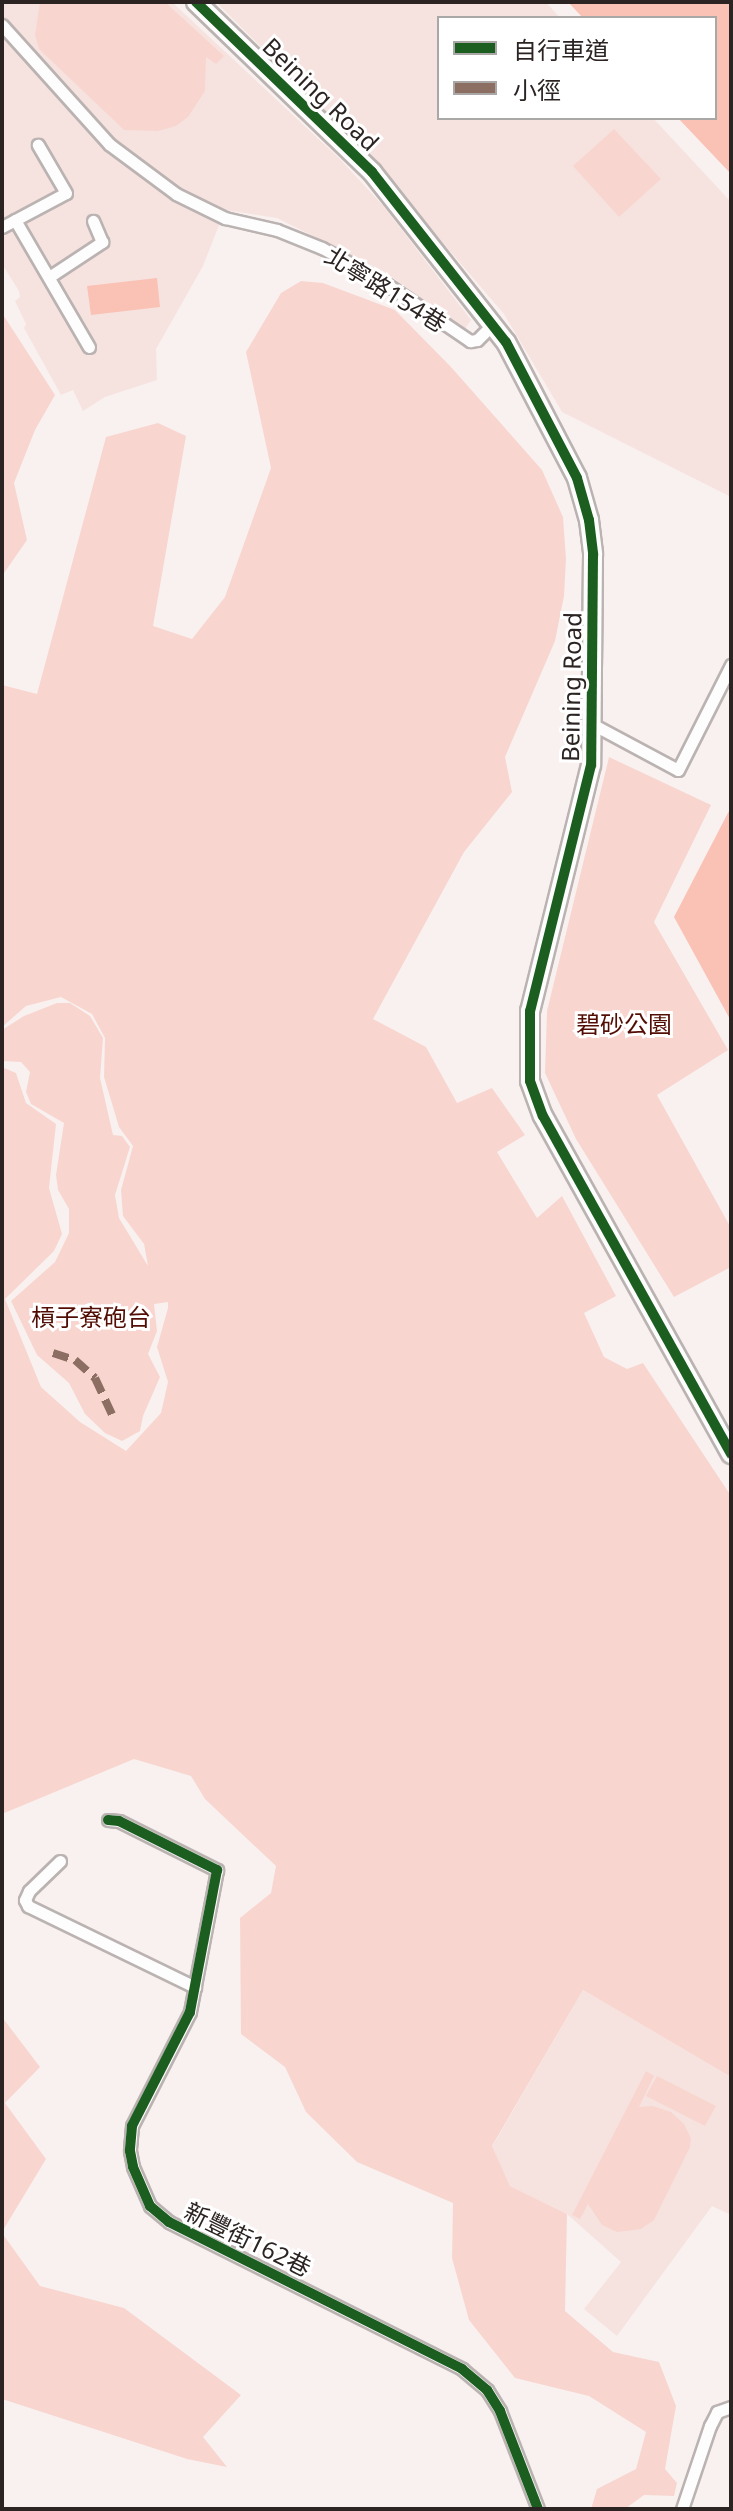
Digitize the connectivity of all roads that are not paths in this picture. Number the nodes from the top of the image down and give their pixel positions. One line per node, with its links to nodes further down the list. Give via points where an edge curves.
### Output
1 (196, 2): 8 (main road, Beining Road, via 372,172)
2 (2, 25): 8 (street, 北寧路154巷, via 109,144 176,194 225,218 322,248 470,341)
3 (38, 145): 4 (street, via 66,193)
4 (15, 220): 6 (street); 7 (street)
5 (93, 221): 7 (street, via 102,242)
6 (2, 227)
7 (49, 277): 9 (street)
8 (493, 324): 11 (main road, Beining Road, via 564,447 585,505 593,555)
9 (89, 347)
10 (731, 665): 11 (street, via 678,770)
11 (594, 725): 12 (main road, Beining Road, via 588,788 530,1011 530,1081 543,1116)
12 (731, 1454)
13 (108, 1820): 15 (street, 新豐街162巷, via 217,1870)
14 (60, 1861): 15 (street, via 29,1891 28,1906)
15 (195, 1987): 17 (street, 新豐街162巷, via 183,2027 132,2126 133,2167 150,2206 169,2222 462,2369 487,2390 500,2411)
16 (731, 2407): 18 (street, via 717,2412 710,2426)
17 (538, 2509)
18 (682, 2509)

